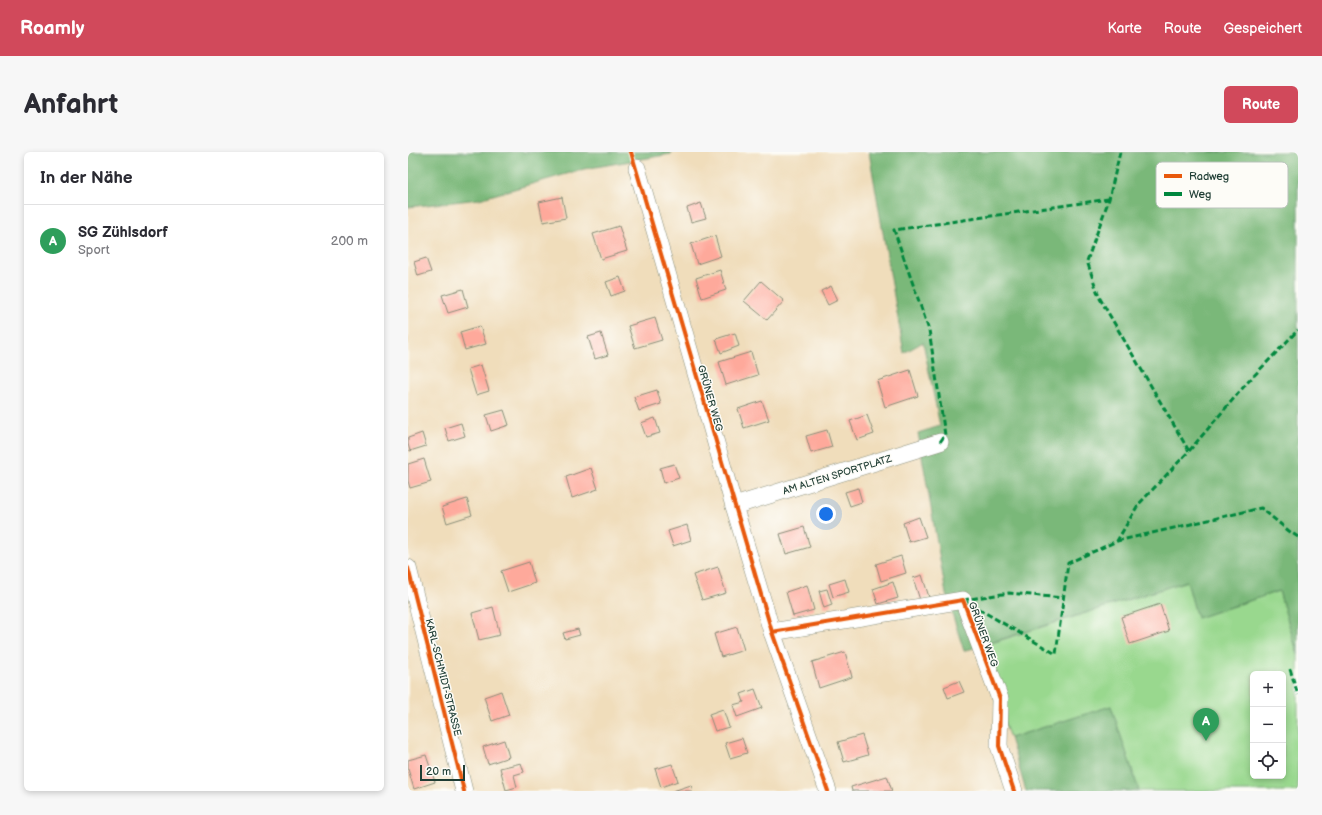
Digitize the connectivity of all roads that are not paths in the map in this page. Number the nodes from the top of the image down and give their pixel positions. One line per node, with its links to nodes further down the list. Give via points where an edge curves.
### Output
1 (637, 168): 3 (street, GRÜNER WEG)
2 (940, 442): 3 (street, AM ALTEN SPORTPLATZ)
3 (734, 506): 5 (street, GRÜNER WEG)
4 (408, 568): 6 (street, KARL-SCHMIDT-STRASSE)
5 (772, 632): 7 (street, GRÜNER WEG); 8 (street, GRÜNER WEG, via 963,600 1000,699 998,746)
6 (464, 791)
7 (828, 791)
8 (1014, 791)

